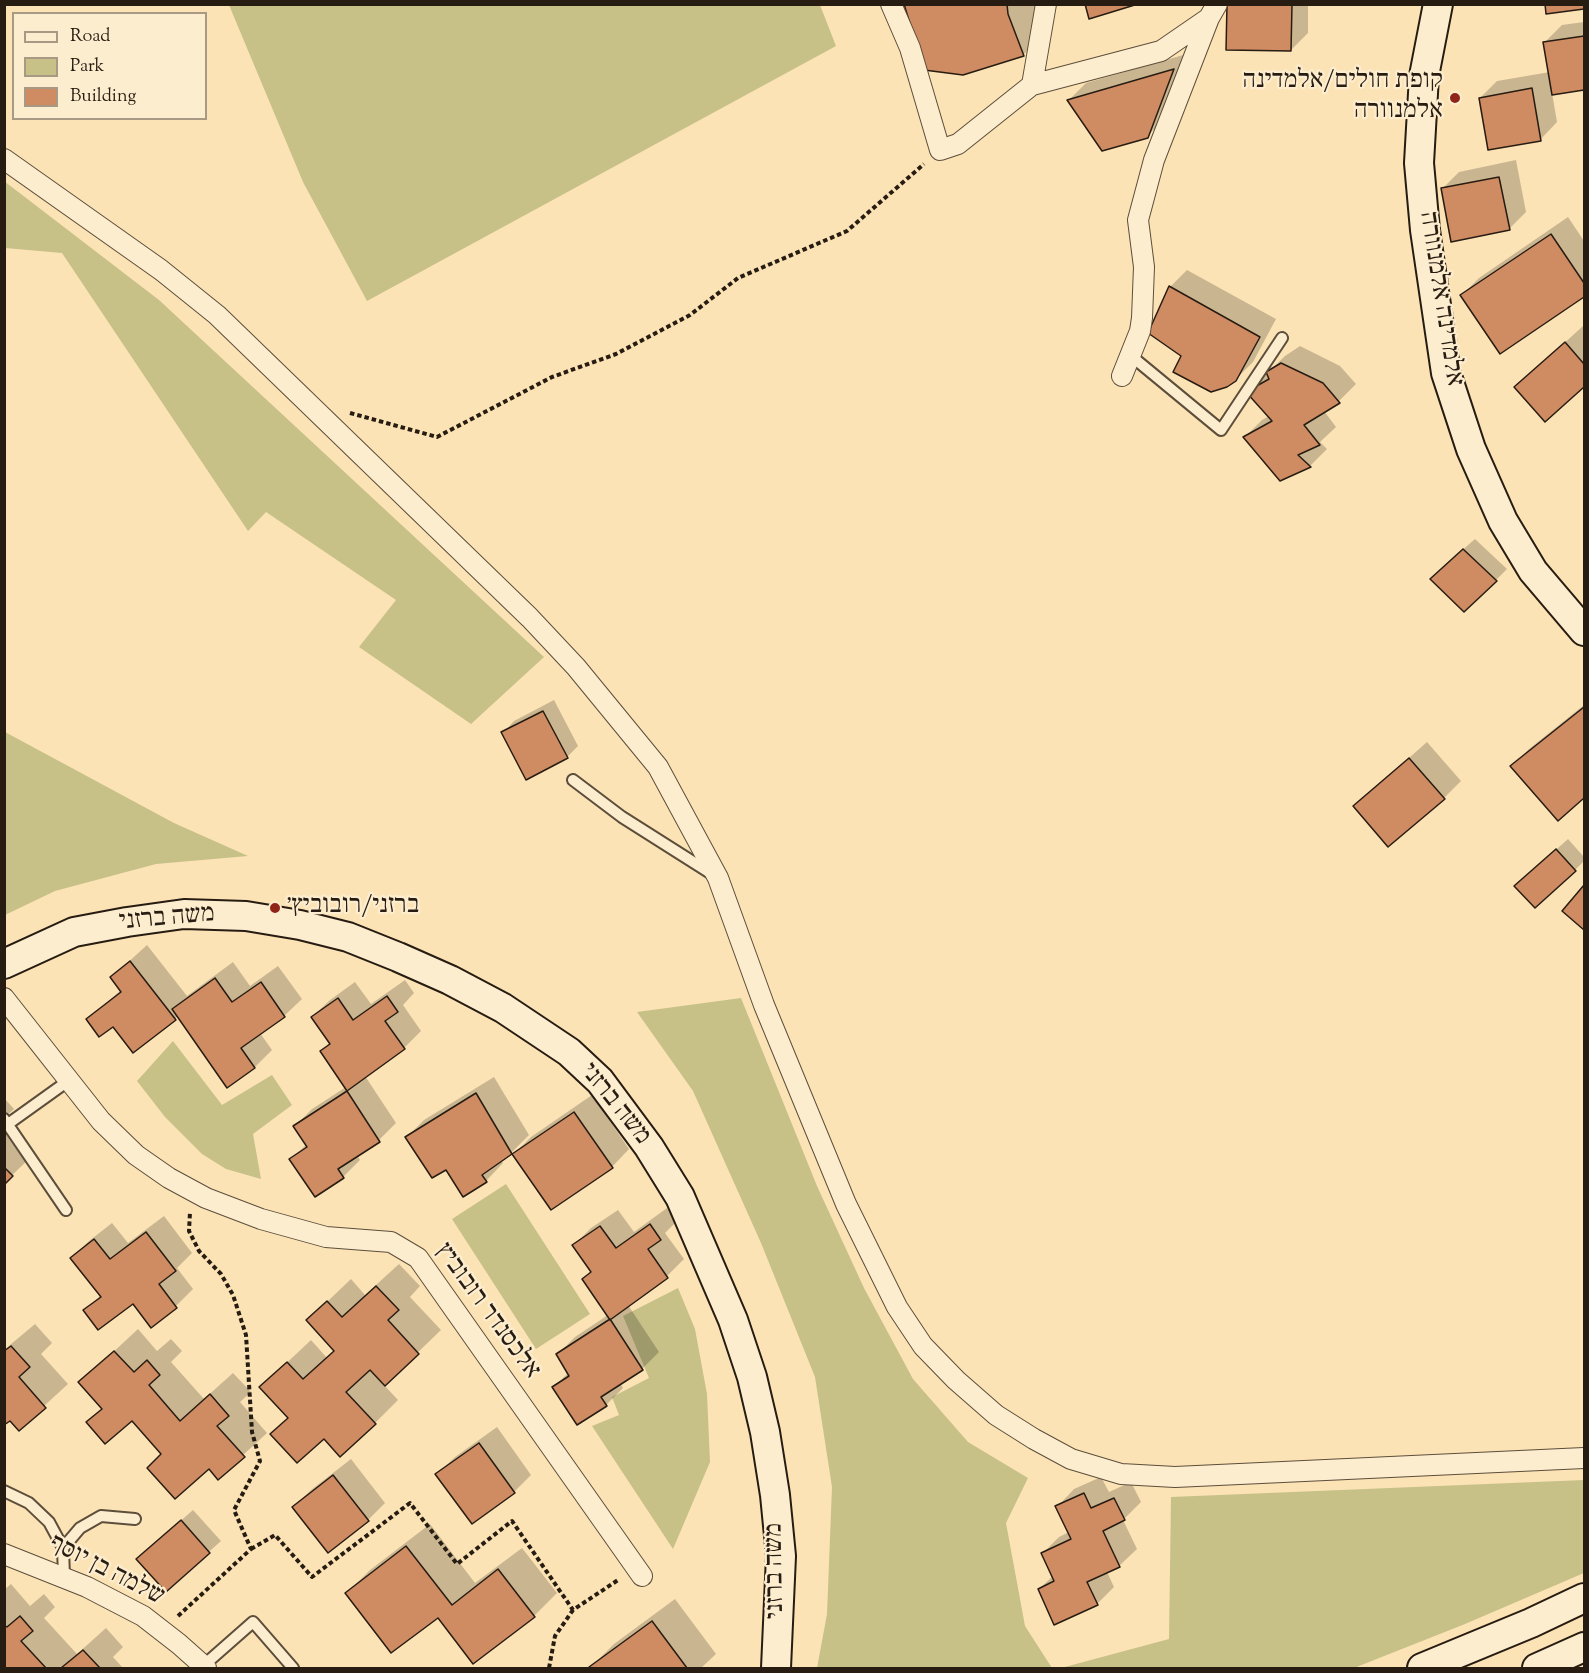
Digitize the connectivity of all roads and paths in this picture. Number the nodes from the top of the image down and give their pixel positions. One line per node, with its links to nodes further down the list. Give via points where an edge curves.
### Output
1 (891, 4): 6 (street, via 910,48)
2 (1046, 4): 5 (street)
3 (1438, 4): 12 (street, אלמדינה אלמנוורה, via 1424,75 1419,163 1446,373 1471,449 1503,521 1533,571)
4 (1213, 11): 5 (street, via 1161,51); 9 (street, via 1154,160 1138,220 1144,267 1142,318)
5 (1032, 85): 6 (street, via 958,144)
6 (940, 150): 11 (path, via 847,231 738,278 690,315 616,354 552,377 437,437 336,409)
7 (4, 159): 11 (street, via 161,270 217,315)
8 (1282, 338): 9 (lane, via 1221,430)
9 (1130, 355): 10 (street)
10 (1122, 375)
11 (318, 411): 14 (street, via 530,618 623,722 658,766)
12 (1584, 631)
13 (573, 780): 14 (lane, via 622,817)
14 (718, 878): 21 (street, via 764,1005 846,1204 897,1307 923,1346 996,1415 1071,1458 1121,1474 1175,1477)
15 (4, 964): 36 (street, משה ברזני, via 74,932 184,914 246,916 348,937 398,957 503,1008 569,1052 600,1081 650,1147 680,1197 733,1320 752,1377 775,1496 781,1556)
16 (4, 998): 17 (street, אלכסנדר רובוביץ)
17 (68, 1081): 18 (lane); 19 (street, אלכסנדר רובוביץ, via 136,1155)
18 (6, 1122): 20 (lane)
19 (191, 1190): 25 (path, via 189,1231 199,1251 229,1288 246,1335 252,1432 260,1461 234,1510); 27 (street, אלכסנדר רובוביץ, via 261,1219 326,1237 391,1242 418,1258)
20 (66, 1210)
21 (1584, 1458)
22 (4, 1491): 24 (lane, via 29,1503 49,1522)
23 (135, 1519): 24 (lane, via 101,1516 80,1528)
24 (63, 1548): 28 (lane)
25 (251, 1549): 30 (path, via 275,1535 312,1577 410,1503 457,1564 512,1521); 31 (path)
26 (4, 1554): 28 (street, שלמה בן יוסף)
27 (639, 1572): 30 (path)
28 (64, 1577): 31 (street, שלמה בן יוסף, via 143,1616)
29 (1584, 1598): 37 (street)
30 (573, 1610): 35 (path, via 555,1636)
31 (162, 1631): 33 (street, שלמה בן יוסף)
32 (1584, 1647): 38 (street)
33 (204, 1667): 34 (lane, via 253,1622)
34 (292, 1668)
35 (549, 1668)
36 (776, 1668)
37 (1422, 1668)
38 (1537, 1668)

